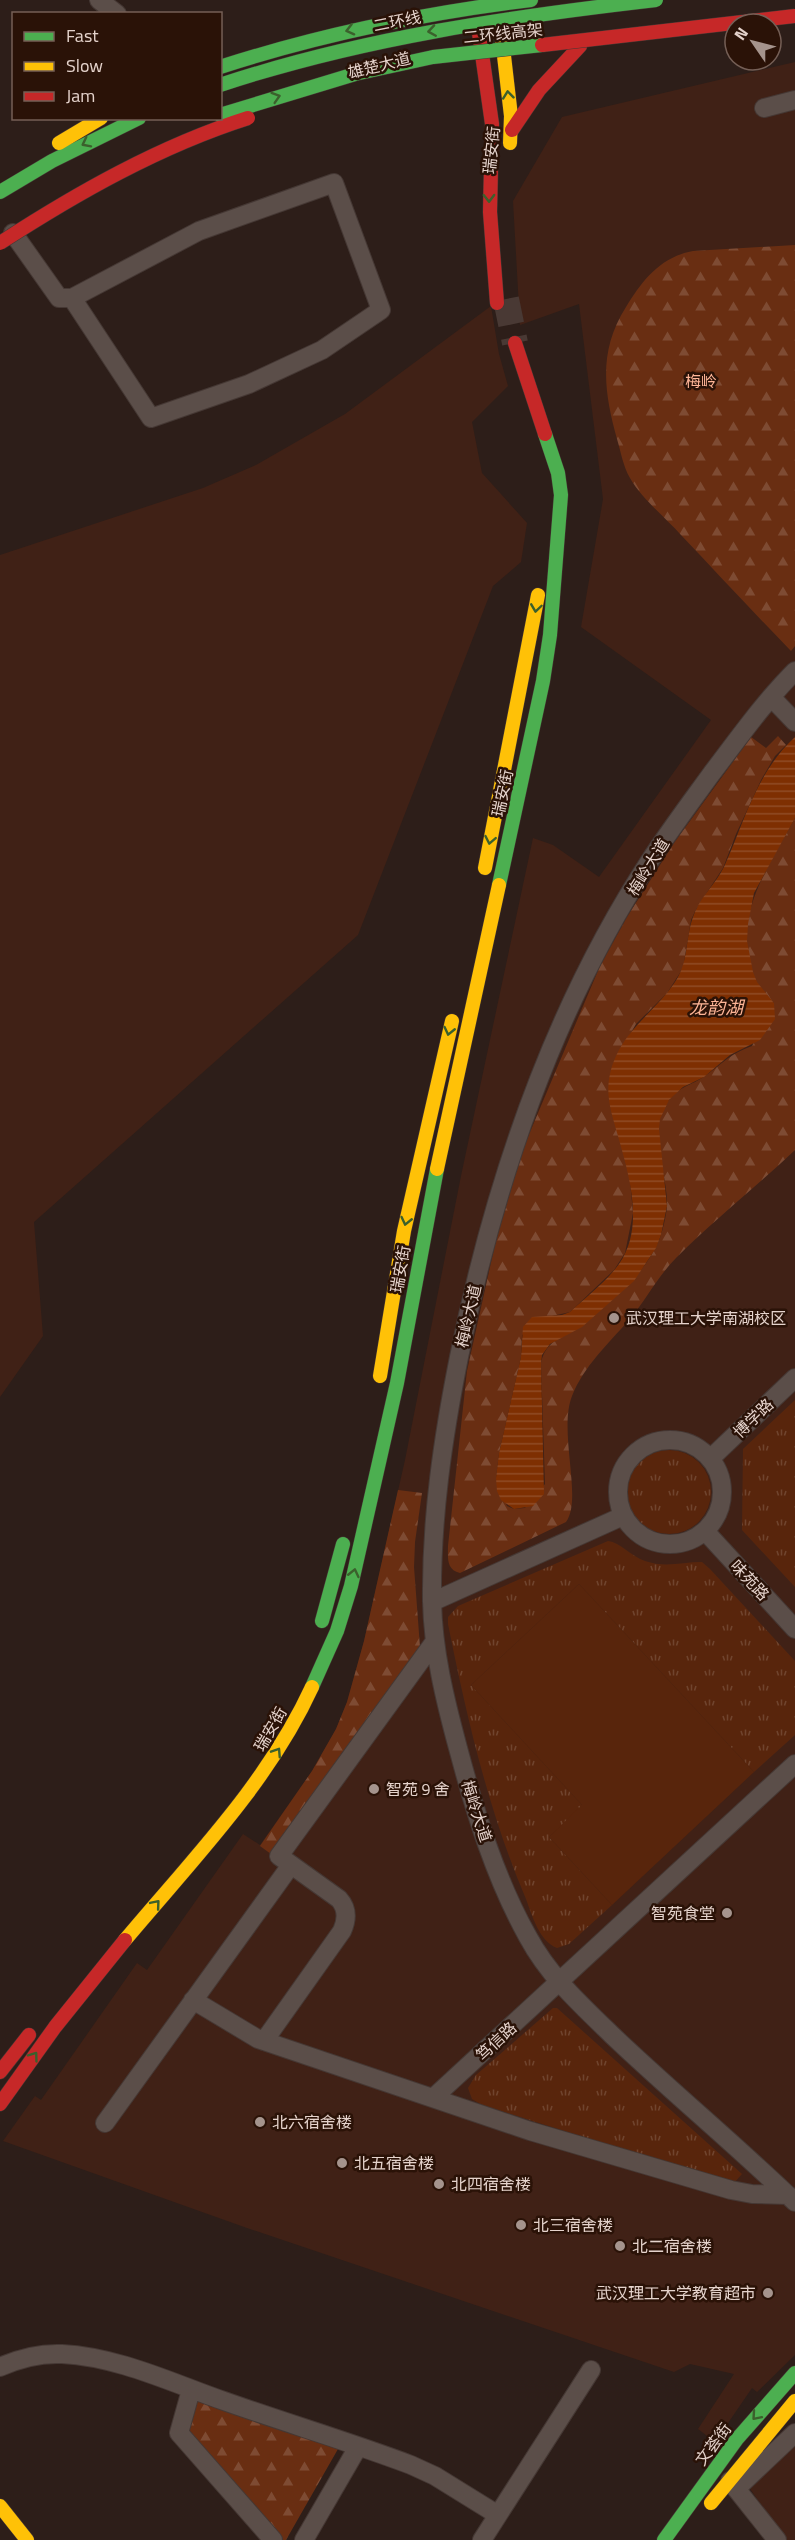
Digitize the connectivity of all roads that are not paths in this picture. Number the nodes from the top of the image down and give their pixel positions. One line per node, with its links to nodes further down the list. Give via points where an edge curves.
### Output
1 (99, 0): 6 (street)
2 (531, 0): 4 (main road)
3 (656, 0): 13 (main road, 二环线, one-way to 13, bridge, via 393,38)
4 (498, 2): 5 (main road); 10 (main road, 瑞安街)
5 (475, 3): 11 (main road, 瑞安街); 12 (main road, one-way to 12, via 269,50)
6 (114, 12)
7 (795, 15): 8 (main road, 雄楚大道, via 724,21); 9 (main road, 二环线高架, bridge)
8 (580, 46): 10 (main road, 雄楚大道); 20 (main road, via 539,90)
9 (524, 48): 16 (main road, 二环线高架, one-way to 9, bridge, via 309,86 394,65); 26 (main road, bridge, via 354,87 233,123 175,147)
10 (504, 53): 11 (main road, 雄楚大道); 20 (main road, 瑞安街, one-way to 10)
11 (483, 56): 22 (main road, 瑞安街, one-way to 22, via 492,124 489,212 501,301 501,217); 26 (main road, 雄楚大道, via 275,110 171,150)
12 (222, 66)
13 (222, 84)
14 (795, 100): 15 (street)
15 (764, 108)
16 (222, 114)
17 (98, 120): 23 (main road)
18 (135, 120): 24 (main road, one-way to 24, via 52,160)
19 (209, 120): 25 (main road)
20 (512, 130): 21 (main road, 瑞安街)
21 (508, 154)
22 (506, 172)
23 (0, 176)
24 (0, 192)
25 (39, 202)
26 (6, 231): 27 (street, via 59,298)
27 (72, 298): 27 (street, via 199,231 334,183 381,310 322,350 249,384 151,418)
28 (793, 678): 29 (street, 梅岭大道)
29 (771, 698): 30 (street); 39 (street, 梅岭大道, via 701,788 634,887 590,966 522,1123 484,1250 455,1375 437,1486)
30 (795, 722)
31 (481, 887): 53 (main road, 瑞安街, one-way to 31, via 99,1971 257,1782 309,1693 337,1630 351,1586 397,1383 424,1230 550,635 561,495 558,474 511,345 547,480 549,501 536,615)
32 (455, 1008): 34 (main road, 瑞安街, one-way to 34, via 404,1231)
33 (795, 1378): 35 (street, 博学路)
34 (378, 1387)
35 (711, 1458): 36 (street, via 694,1445 673,1440 642,1448 621,1473 618,1495); 37 (street, via 723,1491 720,1509)
36 (623, 1516): 37 (street, via 640,1535 665,1544 682,1543); 39 (street)
37 (705, 1531): 40 (street, 味苑路)
38 (345, 1533): 41 (main road)
39 (432, 1602): 42 (street, 梅岭大道)
40 (795, 1629)
41 (317, 1637)
42 (435, 1641): 46 (street, via 279,1857); 47 (street, 梅岭大道, via 452,1727 483,1832 528,1937)
43 (795, 1764): 47 (street, 笃信路)
44 (250, 1765): 45 (main road, 瑞安街)
45 (221, 1804)
46 (291, 1865): 48 (street); 50 (street, via 339,1899 345,1907 346,1919 342,1931)
47 (559, 1983): 52 (street, 笃信路); 55 (street, 梅岭大道)
48 (193, 2000): 50 (street); 54 (street)
49 (37, 2025): 51 (main road)
50 (264, 2041): 52 (street)
51 (0, 2072)
52 (433, 2098): 55 (street, via 731,2190)
53 (0, 2104)
54 (105, 2123)
55 (792, 2199)
56 (0, 2367): 59 (street, via 25,2357 65,2354 149,2373)
57 (591, 2370): 66 (street)
58 (795, 2373): 71 (main road, 文荟街, one-way to 71, via 737,2439)
59 (191, 2390): 62 (street); 68 (street, via 179,2433)
60 (795, 2401): 63 (main road, 文荟街)
61 (795, 2433): 63 (street)
62 (358, 2447): 66 (street, via 435,2476); 69 (street)
63 (733, 2484): 65 (main road, 文荟街); 72 (street)
64 (0, 2506): 67 (main road)
65 (703, 2514)
66 (498, 2515): 70 (street)
67 (27, 2540)
68 (273, 2540)
69 (304, 2540)
70 (482, 2540)
71 (664, 2540)
72 (777, 2540)

